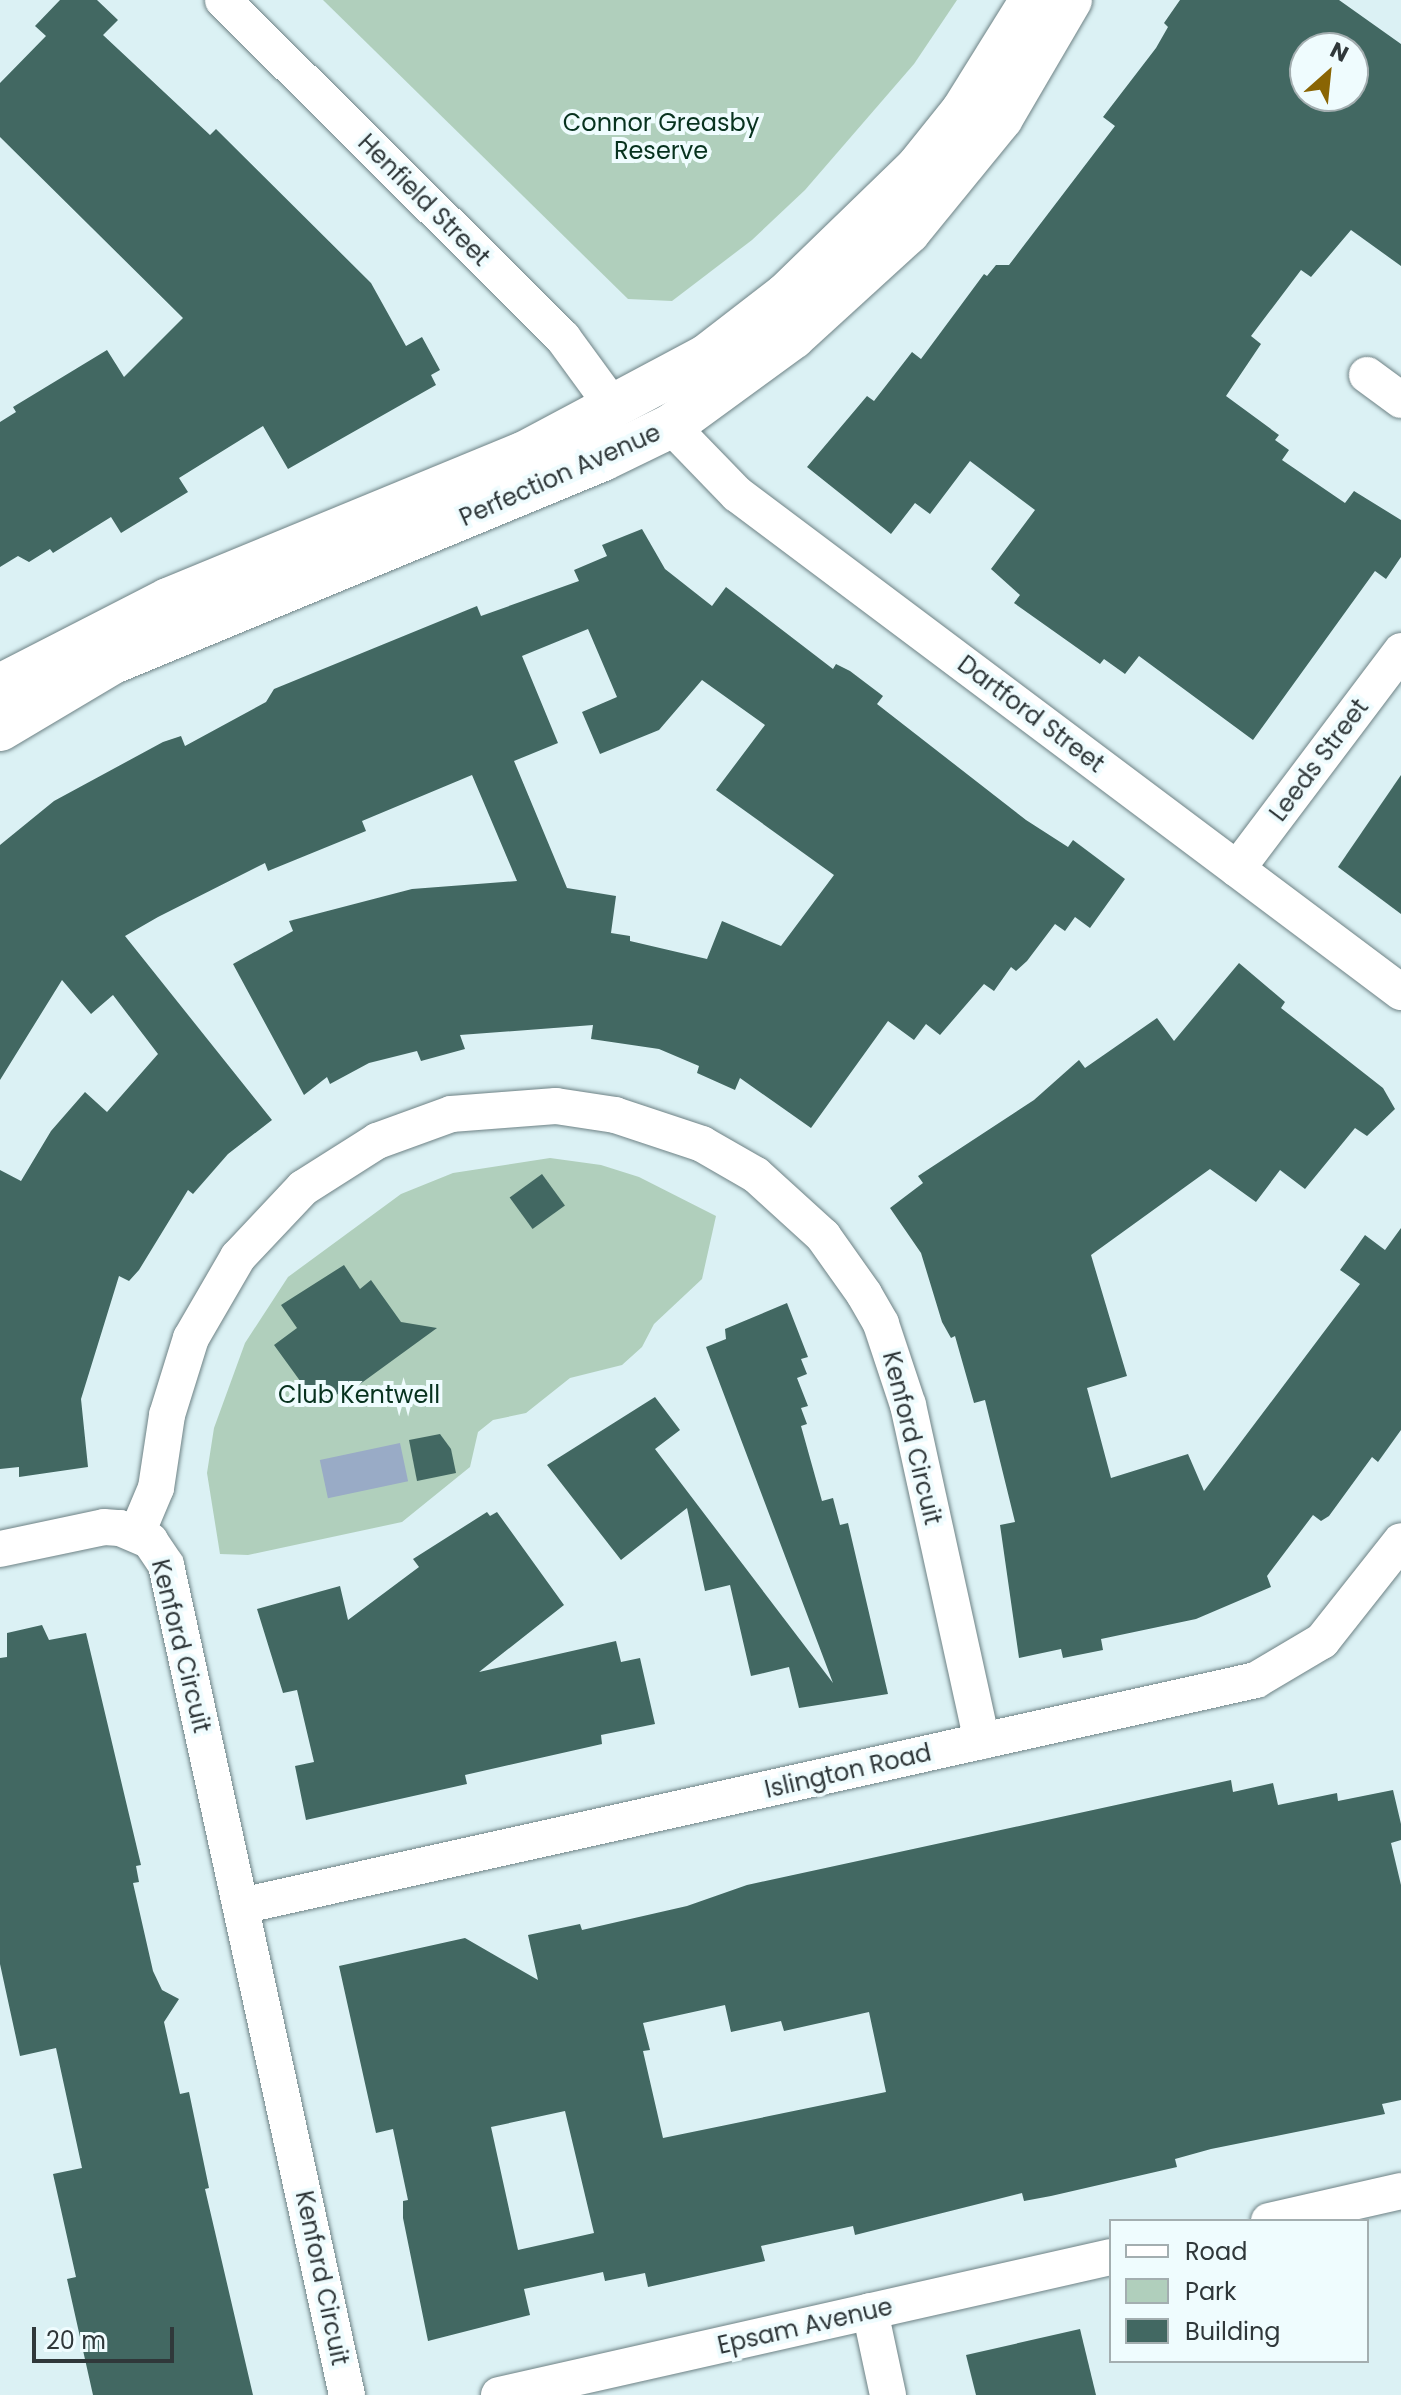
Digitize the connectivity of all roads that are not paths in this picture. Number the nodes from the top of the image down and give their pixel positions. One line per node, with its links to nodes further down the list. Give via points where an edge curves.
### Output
1 (223, 0): 6 (street, Henfield Street, via 563,338)
2 (1032, 0): 6 (street, Perfection Avenue, via 963,111 859,228 786,295 707,356)
3 (1070, 0): 7 (street, Perfection Avenue, via 1001,118 908,232 793,337)
4 (1367, 375): 5 (street)
5 (1401, 400)
6 (615, 409): 9 (street, Perfection Avenue, via 523,454 168,600)
7 (671, 426): 10 (street, Perfection Avenue, via 113,662); 11 (street, Dartford Street, via 737,494)
8 (1401, 651): 11 (street, Leeds Street)
9 (0, 686)
10 (0, 729)
11 (1237, 869): 12 (street, Dartford Street)
12 (1401, 992)
13 (137, 1533): 15 (street, via 104,1527); 16 (street, Kenford Circuit, via 156,1488 167,1415 191,1338 238,1257 303,1188 377,1141 451,1114 556,1106 615,1115 702,1144 756,1175 823,1236 864,1294 881,1324 908,1405); 17 (street, Kenford Circuit, via 166,1565)
14 (1401, 1541): 16 (street, Islington Road, via 1322,1641 1287,1666 1256,1680)
15 (0, 1549)
16 (982, 1741): 17 (street, Islington Road)
17 (241, 1906): 22 (street, Kenford Circuit)
18 (1401, 2191): 19 (street)
19 (1278, 2219)
20 (1109, 2257): 21 (street, Epsam Avenue)
21 (870, 2311): 23 (street, Epsam Avenue); 24 (street)
22 (347, 2395)
23 (499, 2395)
24 (888, 2395)

